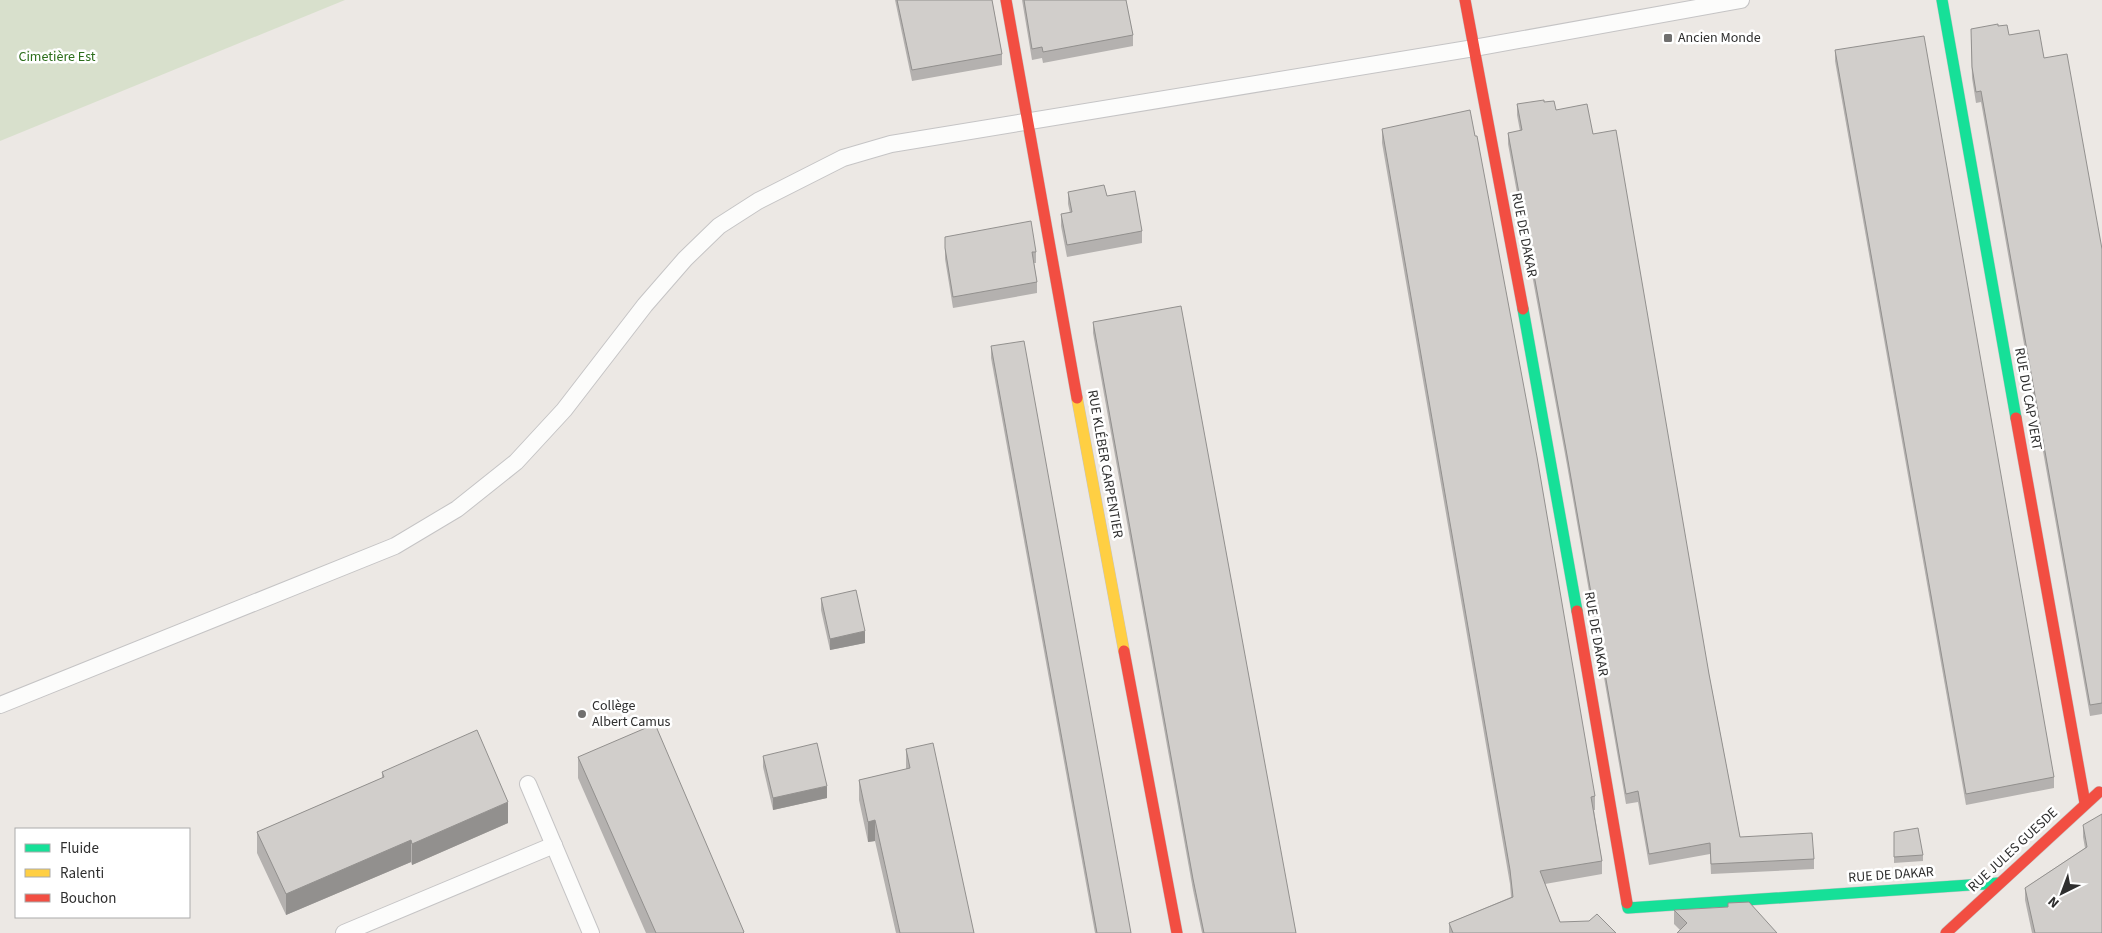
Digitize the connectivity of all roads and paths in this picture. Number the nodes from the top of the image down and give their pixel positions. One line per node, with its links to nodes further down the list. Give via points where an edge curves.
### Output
1 (1006, 0): 6 (street, RUE KLÉBER CARPENTIER)
2 (1465, 0): 5 (street, RUE DE DAKAR)
3 (1741, 0): 5 (lane)
4 (1942, 0): 10 (street, RUE DU CAP VERT)
5 (1474, 48): 6 (lane); 12 (street, RUE DE DAKAR, via 1552,468 1628,908)
6 (1027, 122): 7 (lane, via 891,144 843,158 758,201 719,226 685,259 564,410 516,462 457,509 395,546); 15 (street, RUE KLÉBER CARPENTIER)
7 (0, 706)
8 (528, 784): 11 (lane)
9 (2102, 790): 10 (street, RUE JULES GUESDE)
10 (2085, 803): 12 (street, RUE JULES GUESDE)
11 (554, 846): 13 (lane); 14 (lane)
12 (1999, 883): 16 (street, RUE JULES GUESDE)
13 (344, 933)
14 (591, 933)
15 (1176, 933)
16 (1946, 933)

